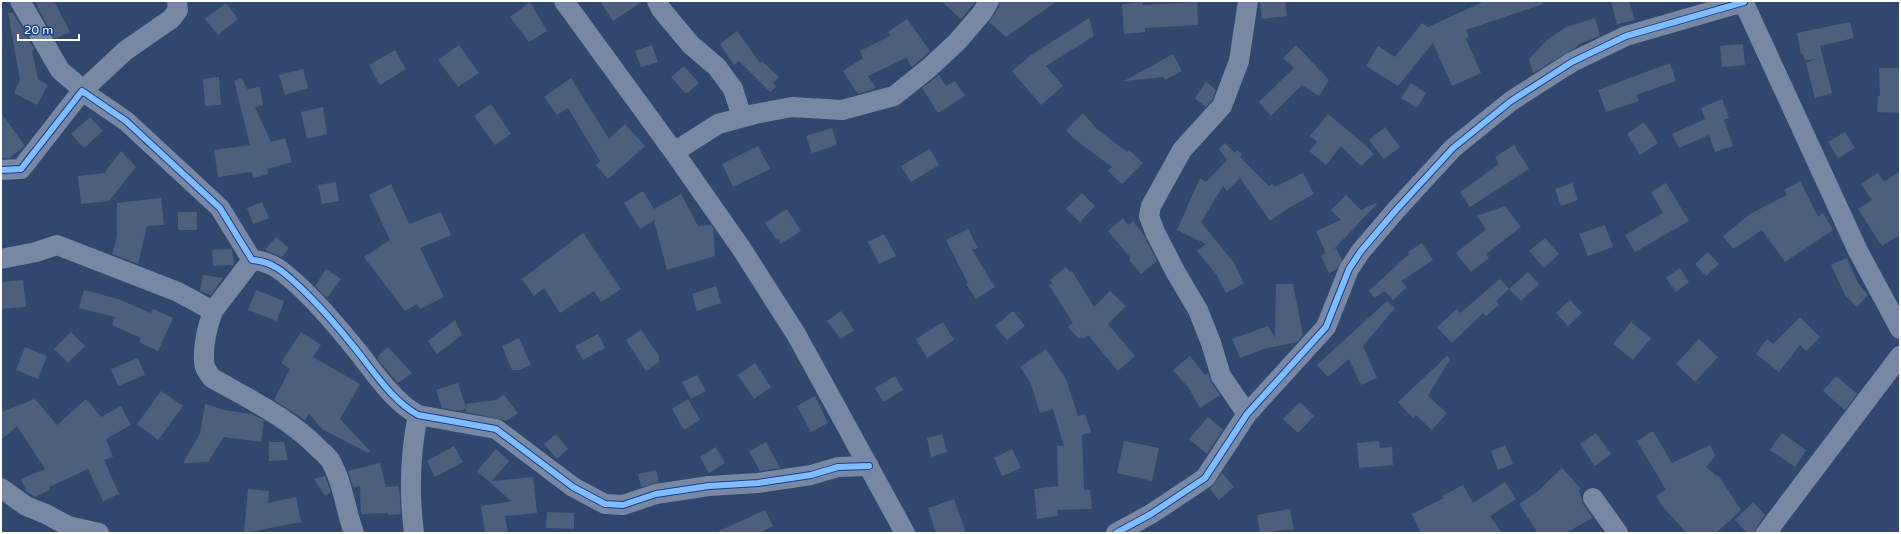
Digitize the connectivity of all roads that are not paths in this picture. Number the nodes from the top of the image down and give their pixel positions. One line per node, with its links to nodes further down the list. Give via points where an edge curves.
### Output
1 (20, 1): 8 (street, via 60,70)
2 (177, 1): 8 (street, via 178,10 172,19 125,51)
3 (564, 1): 10 (street)
4 (656, 1): 9 (street, via 691,45 718,67 733,89)
5 (989, 1): 9 (street, via 957,42 894,96 842,110 792,107)
6 (1248, 1): 17 (street, via 1239,61 1222,106 1182,150 1151,206 1149,216 1176,273 1198,310 1221,376)
7 (1743, 1): 15 (street, via 1858,251); 17 (street, via 1626,36 1572,62 1512,101 1453,148 1361,251 1350,269 1326,327)
8 (82, 91): 11 (street, via 21,169); 13 (street, via 126,121 220,208)
9 (742, 117): 10 (street, via 718,124)
10 (674, 152): 19 (street, via 741,248 796,334)
11 (1, 170)
12 (1, 259): 14 (street, via 57,245 165,286)
13 (252, 260): 14 (street); 18 (street, via 276,266 287,275 323,309 386,387 408,409)
14 (213, 311): 23 (street, via 204,354 206,370 212,378 276,414 309,438 329,459 341,485)
15 (1900, 329)
16 (1900, 356): 28 (street)
17 (1247, 414): 26 (street, via 1205,478 1151,514)
18 (418, 415): 19 (street, via 496,429 573,487 605,504 623,505 656,494 709,486 758,483 838,467); 24 (street, via 411,461 411,512)
19 (869, 466): 25 (street)
20 (1, 488): 22 (street, via 26,506 68,526)
21 (1593, 498): 27 (street)
22 (99, 533)
23 (354, 533)
24 (414, 533)
25 (906, 533)
26 (1116, 533)
27 (1618, 533)
28 (1766, 533)

